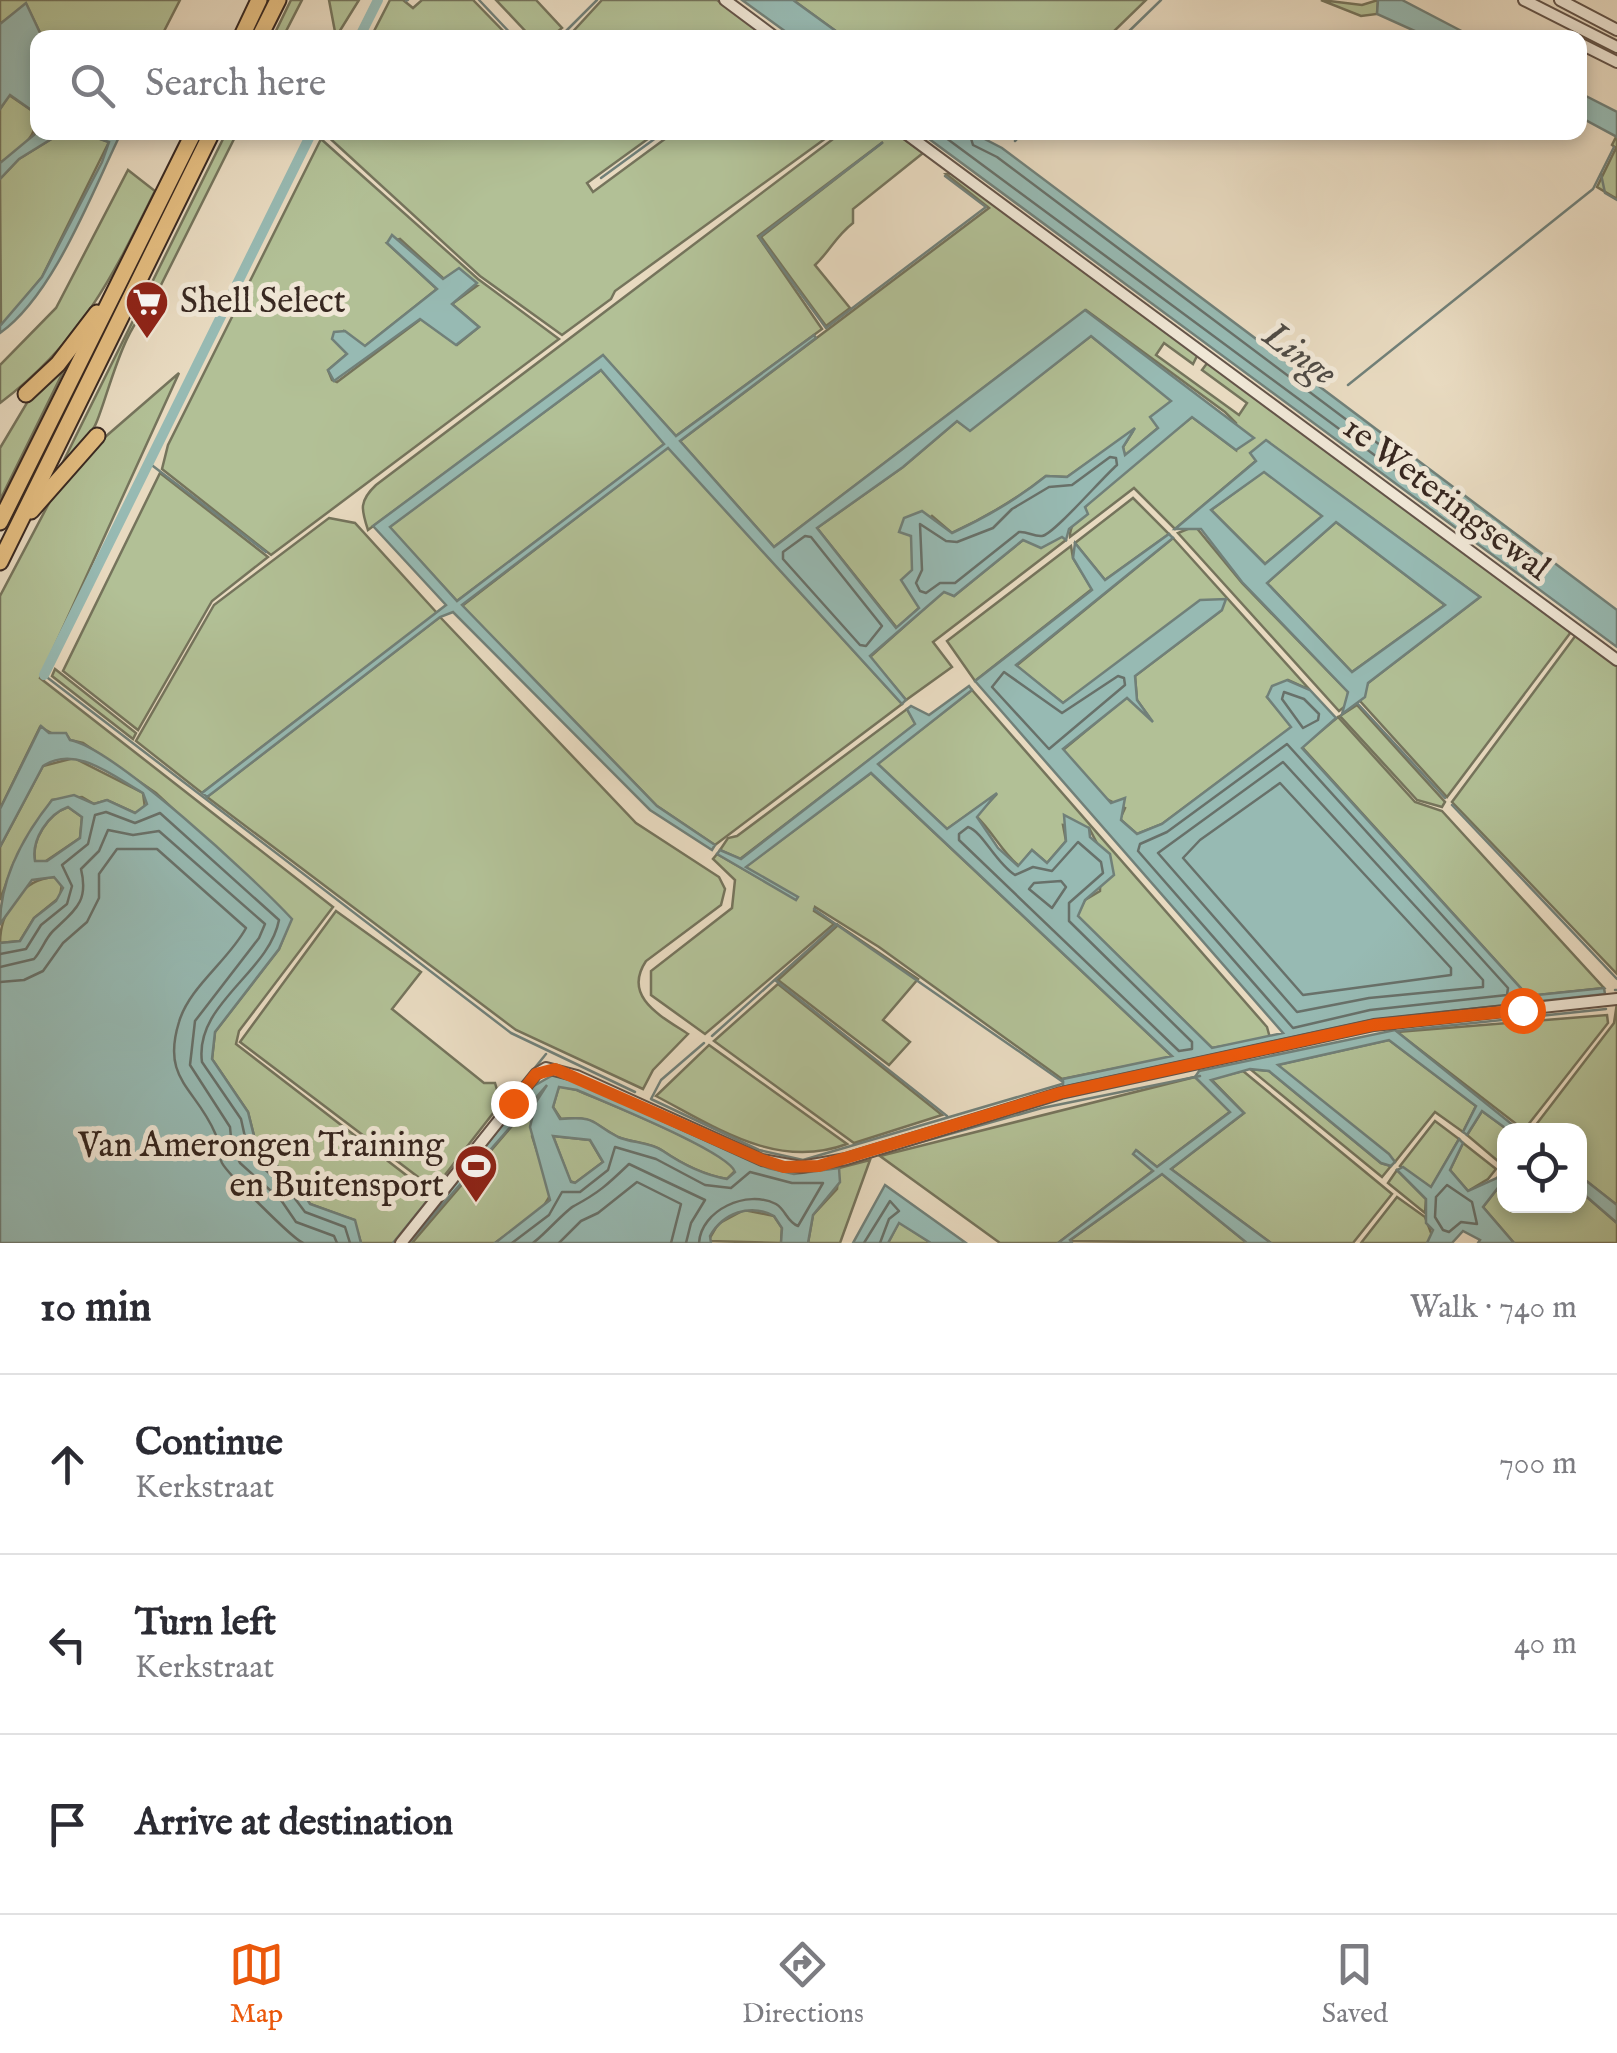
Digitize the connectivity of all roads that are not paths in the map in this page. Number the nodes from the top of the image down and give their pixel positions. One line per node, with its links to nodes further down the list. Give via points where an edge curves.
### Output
1 (259, 0): 7 (highway)
2 (278, 0): 8 (highway)
3 (725, 0): 9 (street)
4 (1524, 0): 6 (street)
5 (1559, 0): 6 (street); 11 (street)
6 (1552, 14): 10 (street)
7 (245, 30)
8 (263, 30)
9 (765, 30)
10 (1584, 30)
11 (1617, 30)
12 (1587, 32): 14 (street)
13 (1587, 47): 15 (street)
14 (1617, 47)
15 (1617, 62)
16 (190, 140): 19 (highway)
17 (208, 140): 22 (highway)
18 (915, 140): 25 (street, 1e Weteringsewal)
19 (118, 286): 20 (highway); 23 (highway)
20 (26, 394)
21 (96, 436): 22 (highway)
22 (21, 520): 24 (highway)
23 (0, 522)
24 (0, 562)
25 (1617, 660)
26 (1617, 999): 27 (street, via 1374,1025 1060,1093 801,1168 762,1160 546,1068)
27 (401, 1243)

